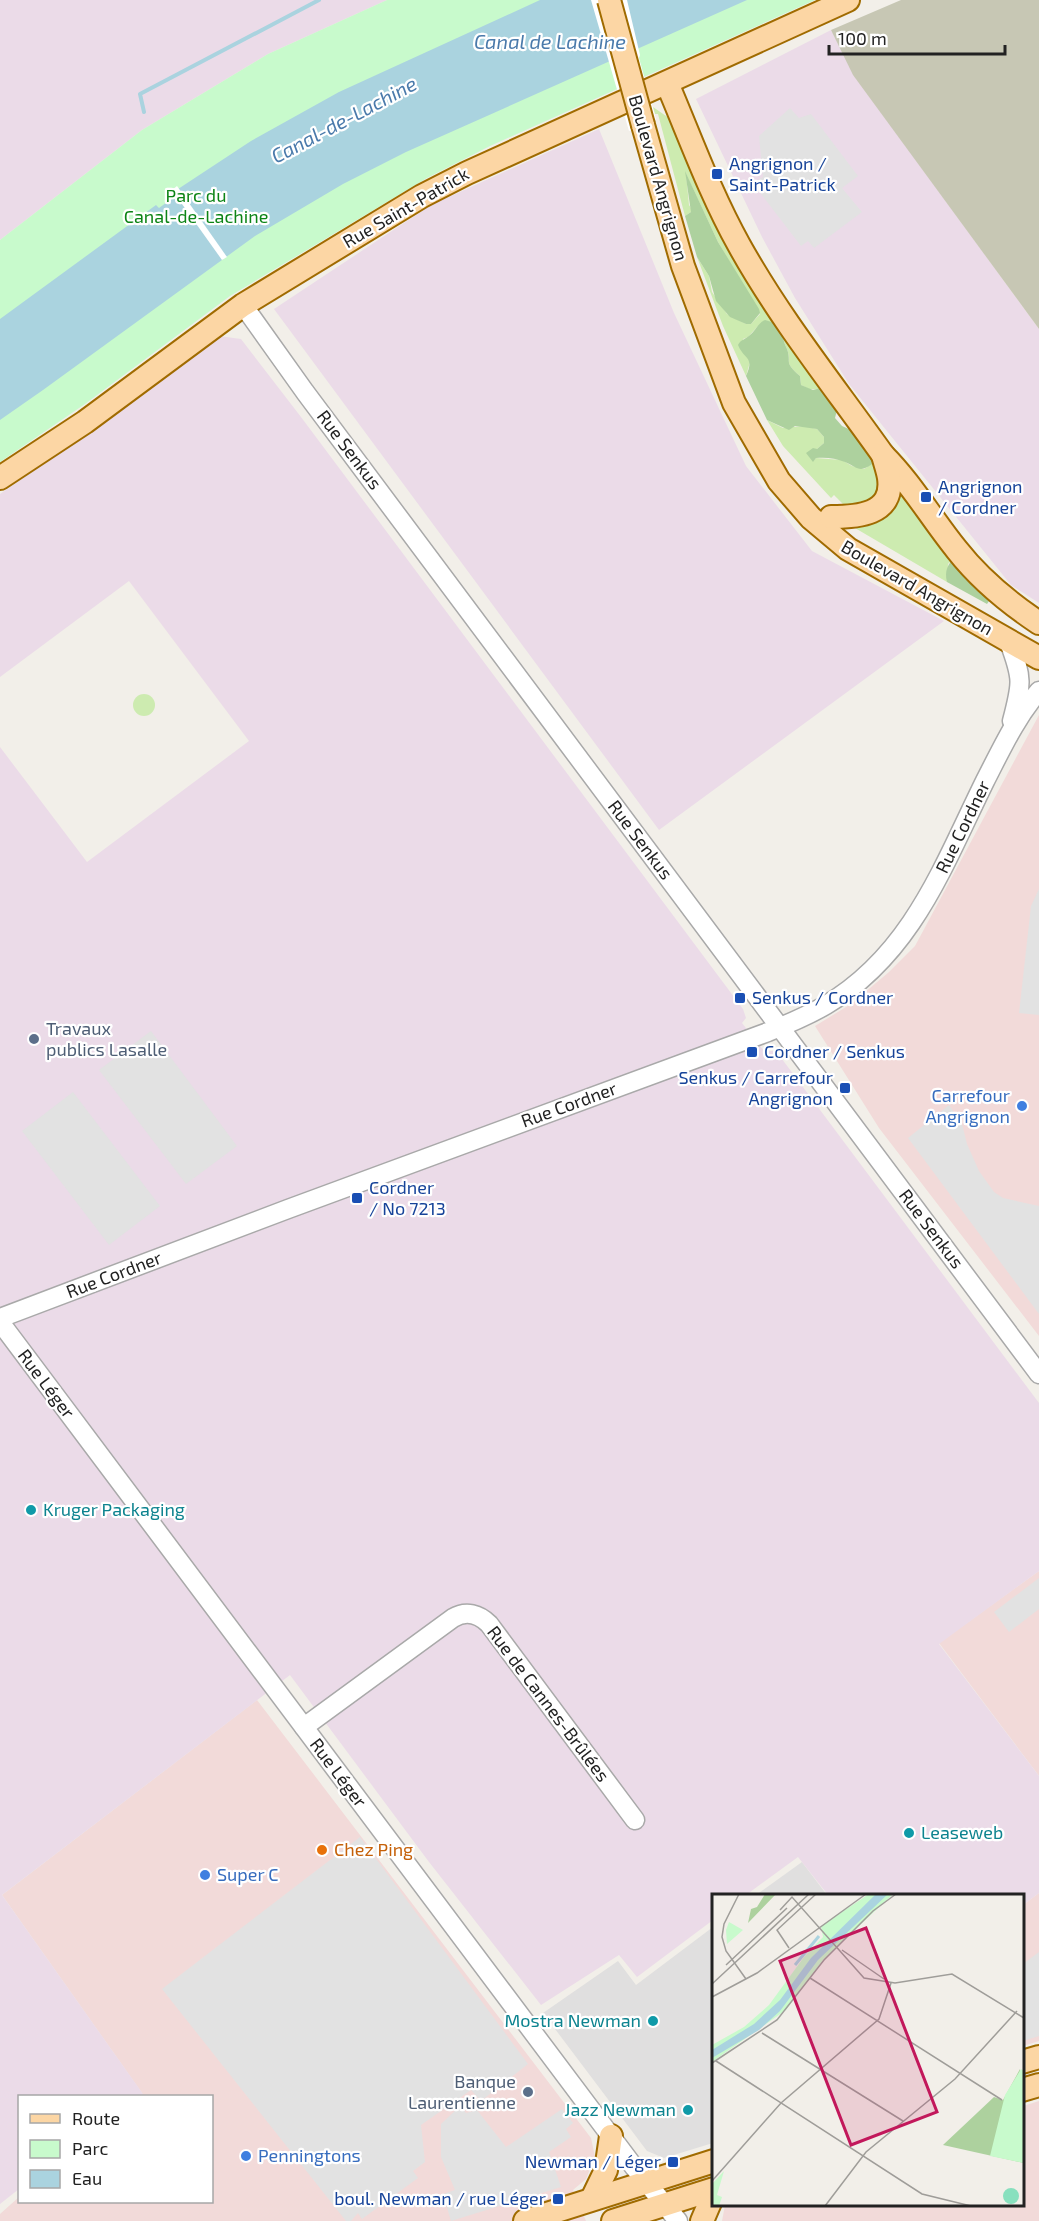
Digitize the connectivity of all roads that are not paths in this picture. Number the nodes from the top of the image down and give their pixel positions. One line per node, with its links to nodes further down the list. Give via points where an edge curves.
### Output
1 (609, 0): 5 (main road, Boulevard Angrignon, bridge, via 683,266)
2 (848, 0): 3 (main road, Rue Saint-Patrick)
3 (667, 83): 4 (main road, Rue Saint-Patrick, via 444,184); 6 (main road, via 738,245)
4 (243, 305): 7 (main road, Rue Saint-Patrick, via 85,422); 15 (street, Rue Senkus)
5 (717, 353): 8 (main road, Boulevard Angrignon, via 748,397 789,470); 11 (main road, Boulevard Angrignon, via 734,403 761,452 779,481 811,518 849,549)
6 (883, 455): 8 (main road, via 889,486 879,506 859,517); 9 (main road, via 903,475 966,561)
7 (0, 478)
8 (831, 517): 10 (main road, Boulevard Angrignon, via 875,548)
9 (1039, 623)
10 (1039, 641)
11 (1009, 642): 12 (main road, Boulevard Angrignon); 14 (street, via 1021,686)
12 (1039, 658)
13 (1039, 691): 14 (street)
14 (1009, 734): 15 (street, Rue Cordner, via 933,887 901,939 871,972 843,994)
15 (781, 1027): 16 (street, Rue Cordner); 17 (street, Rue Senkus)
16 (0, 1320): 18 (street, Rue Léger)
17 (1039, 1374)
18 (304, 1727): 19 (street, Rue de Cannes-Brûlées, via 453,1618 474,1614 489,1624); 24 (street, Rue Léger)
19 (635, 1820)
20 (1039, 2057): 21 (main road)
21 (1024, 2062)
22 (1039, 2085): 23 (main road)
23 (1024, 2090)
24 (611, 2136): 26 (street, Rue Léger); 29 (main road, via 606,2170)
25 (712, 2162): 26 (main road)
26 (647, 2182): 29 (main road); 30 (street, Rue Léger)
27 (712, 2190): 30 (main road)
28 (712, 2197): 33 (main road)
29 (592, 2199): 31 (main road)
30 (672, 2212): 32 (main road)
31 (525, 2221)
32 (612, 2221)
33 (702, 2221)

